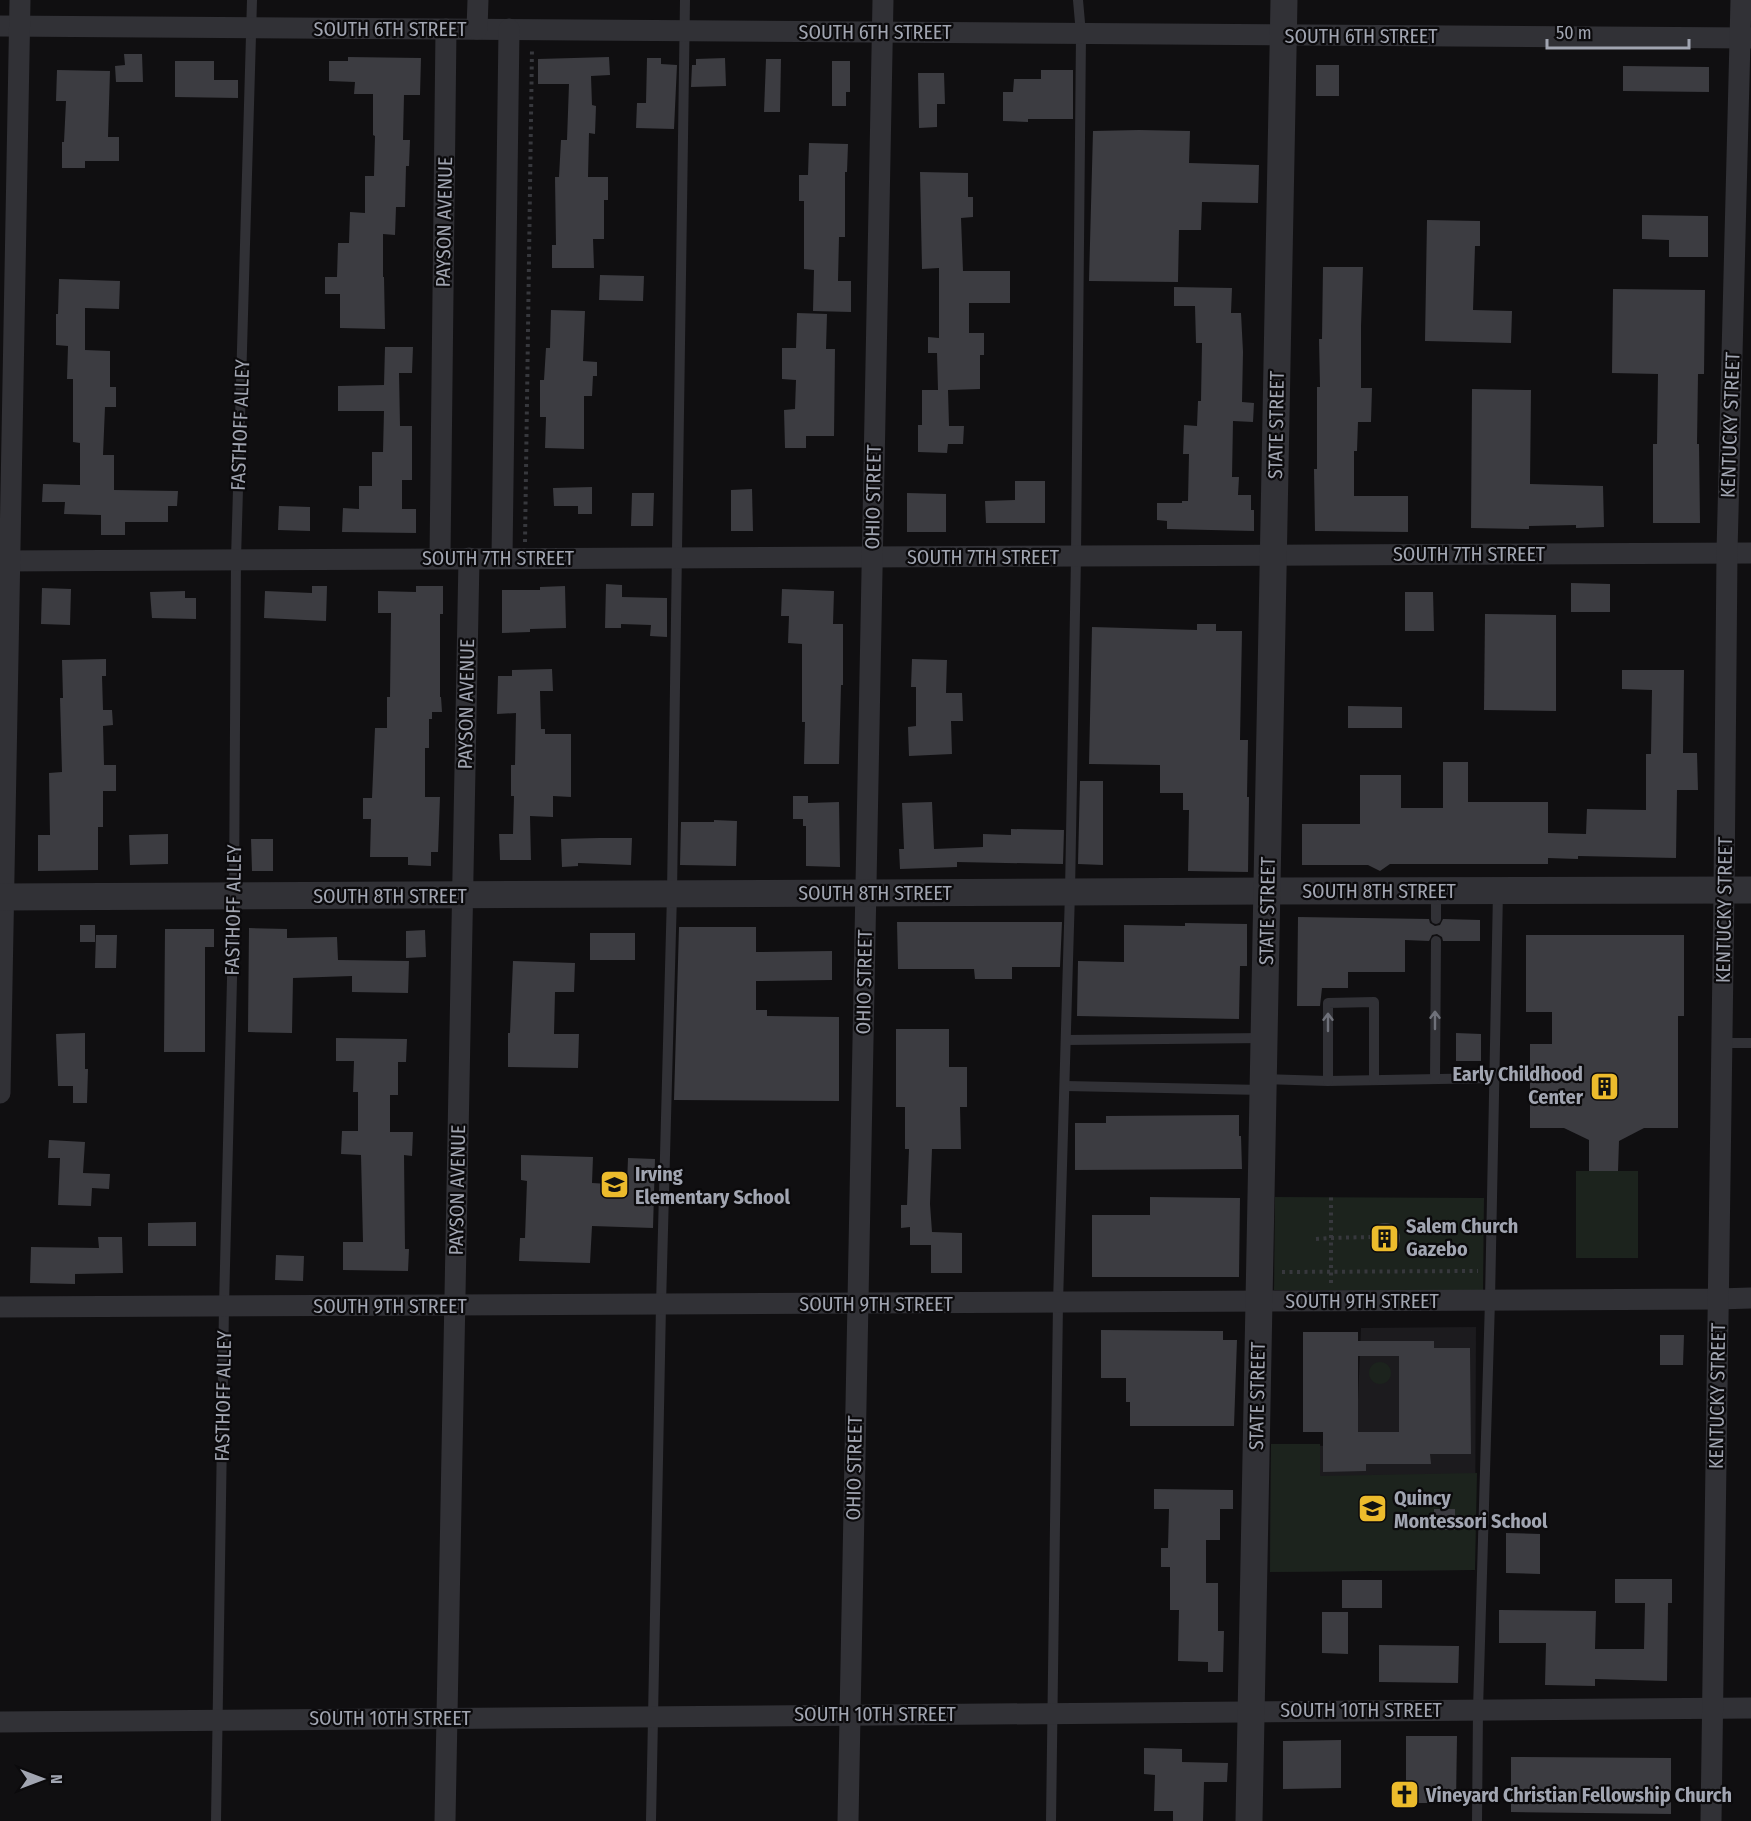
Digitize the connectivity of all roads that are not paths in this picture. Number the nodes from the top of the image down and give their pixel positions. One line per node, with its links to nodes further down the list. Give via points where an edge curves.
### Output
1 (20, 0): 9 (street)
2 (252, 0): 10 (lane, FASTHOFF ALLEY)
3 (478, 0): 12 (street)
4 (685, 0): 14 (lane)
5 (883, 0): 15 (street, OHIO STREET)
6 (1078, 0): 16 (lane)
7 (1284, 0): 17 (street, STATE STREET)
8 (1741, 0): 18 (street, KENTUCKY STREET)
9 (10, 26): 10 (street, SOUTH 6TH STREET); 29 (street)
10 (252, 28): 11 (street, SOUTH 6TH STREET); 28 (lane, FASTHOFF ALLEY)
11 (446, 29): 12 (street, SOUTH 6TH STREET); 23 (street, PAYSON AVENUE)
12 (477, 29): 13 (street, SOUTH 6TH STREET)
13 (509, 29): 14 (street, SOUTH 6TH STREET); 25 (street)
14 (685, 31): 15 (street, SOUTH 6TH STREET); 26 (lane)
15 (882, 32): 16 (street, SOUTH 6TH STREET); 27 (street, OHIO STREET)
16 (1081, 34): 17 (street, SOUTH 6TH STREET); 22 (lane)
17 (1284, 35): 18 (street, SOUTH 6TH STREET); 21 (street, STATE STREET)
18 (1746, 38): 19 (street, KENTUCKY STREET)
19 (1727, 552): 20 (street, SOUTH 7TH STREET); 21 (street, SOUTH 7TH STREET); 34 (street, KENTUCKY STREET)
20 (1751, 553)
21 (1273, 555): 22 (street, SOUTH 7TH STREET); 31 (street, STATE STREET)
22 (1076, 556): 27 (street, SOUTH 7TH STREET); 35 (lane)
23 (440, 558): 24 (street, SOUTH 7TH STREET); 28 (street, SOUTH 7TH STREET)
24 (469, 558): 25 (street, SOUTH 7TH STREET); 38 (street, PAYSON AVENUE)
25 (502, 558): 26 (street, SOUTH 7TH STREET)
26 (677, 558): 27 (street, SOUTH 7TH STREET); 37 (lane)
27 (872, 558): 36 (street, OHIO STREET)
28 (236, 559): 29 (street, SOUTH 7TH STREET); 40 (lane, FASTHOFF ALLEY)
29 (5, 561): 39 (street)
30 (1751, 890): 34 (street, SOUTH 8TH STREET)
31 (1267, 891): 32 (street, SOUTH 8TH STREET); 35 (street, SOUTH 8TH STREET); 43 (street, STATE STREET)
32 (1436, 891): 33 (street, SOUTH 8TH STREET); 41 (lane)
33 (1498, 891): 34 (street, SOUTH 8TH STREET); 47 (lane)
34 (1724, 891): 45 (street, KENTUCKY STREET)
35 (1070, 892): 36 (street, SOUTH 8TH STREET); 44 (lane)
36 (866, 893): 37 (street, SOUTH 8TH STREET); 59 (street, OHIO STREET)
37 (672, 894): 38 (street, SOUTH 8TH STREET); 60 (lane)
38 (463, 896): 40 (street, SOUTH 8TH STREET); 61 (street, PAYSON AVENUE)
39 (2, 897): 40 (street, SOUTH 8TH STREET); 53 (street)
40 (234, 897): 63 (lane, FASTHOFF ALLEY)
41 (1436, 919)
42 (1436, 941): 48 (lane, one-way to 42)
43 (1264, 1038): 44 (lane); 51 (street, STATE STREET)
44 (1066, 1040): 52 (lane)
45 (1721, 1043): 46 (lane); 55 (street, KENTUCKY STREET)
46 (1751, 1043)
47 (1494, 1078): 48 (lane); 56 (lane)
48 (1435, 1079): 49 (lane)
49 (1374, 1080): 50 (lane); 50 (lane, one-way to 49, via 1328,1003 1374,1002)
50 (1328, 1081): 51 (lane)
51 (1263, 1084): 52 (lane); 57 (street, STATE STREET)
52 (1065, 1086): 58 (lane)
53 (0, 1093)
54 (1751, 1298): 55 (street, SOUTH 9TH STREET)
55 (1718, 1299): 56 (street, SOUTH 9TH STREET); 64 (street, KENTUCKY STREET)
56 (1490, 1300): 57 (street, SOUTH 9TH STREET); 66 (lane)
57 (1259, 1302): 58 (street, SOUTH 9TH STREET); 67 (street, STATE STREET)
58 (1058, 1303): 59 (street, SOUTH 9TH STREET); 68 (lane)
59 (858, 1304): 60 (street, SOUTH 9TH STREET); 69 (street, OHIO STREET)
60 (661, 1305): 61 (street, SOUTH 9TH STREET); 70 (lane)
61 (455, 1306): 63 (street, SOUTH 9TH STREET); 71 (street, PAYSON AVENUE)
62 (0, 1307): 63 (street, SOUTH 9TH STREET)
63 (224, 1307): 72 (lane, FASTHOFF ALLEY)
64 (1713, 1708): 65 (street, SOUTH 10TH STREET); 66 (street, SOUTH 10TH STREET); 81 (street, KENTUCKY STREET)
65 (1751, 1708)
66 (1478, 1710): 67 (street, SOUTH 10TH STREET); 80 (lane)
67 (1251, 1711): 68 (street, SOUTH 10TH STREET); 79 (street, STATE STREET)
68 (1053, 1713): 69 (street, SOUTH 10TH STREET); 78 (lane)
69 (850, 1714): 70 (street, SOUTH 10TH STREET); 77 (street, OHIO STREET)
70 (653, 1716): 71 (street, SOUTH 10TH STREET); 76 (lane)
71 (447, 1718): 72 (street, SOUTH 10TH STREET); 75 (street, PAYSON AVENUE)
72 (219, 1720): 73 (street, SOUTH 10TH STREET); 74 (lane, FASTHOFF ALLEY)
73 (0, 1722)
74 (216, 1821)
75 (445, 1821)
76 (651, 1821)
77 (848, 1821)
78 (1050, 1821)
79 (1249, 1821)
80 (1477, 1821)
81 (1711, 1821)

